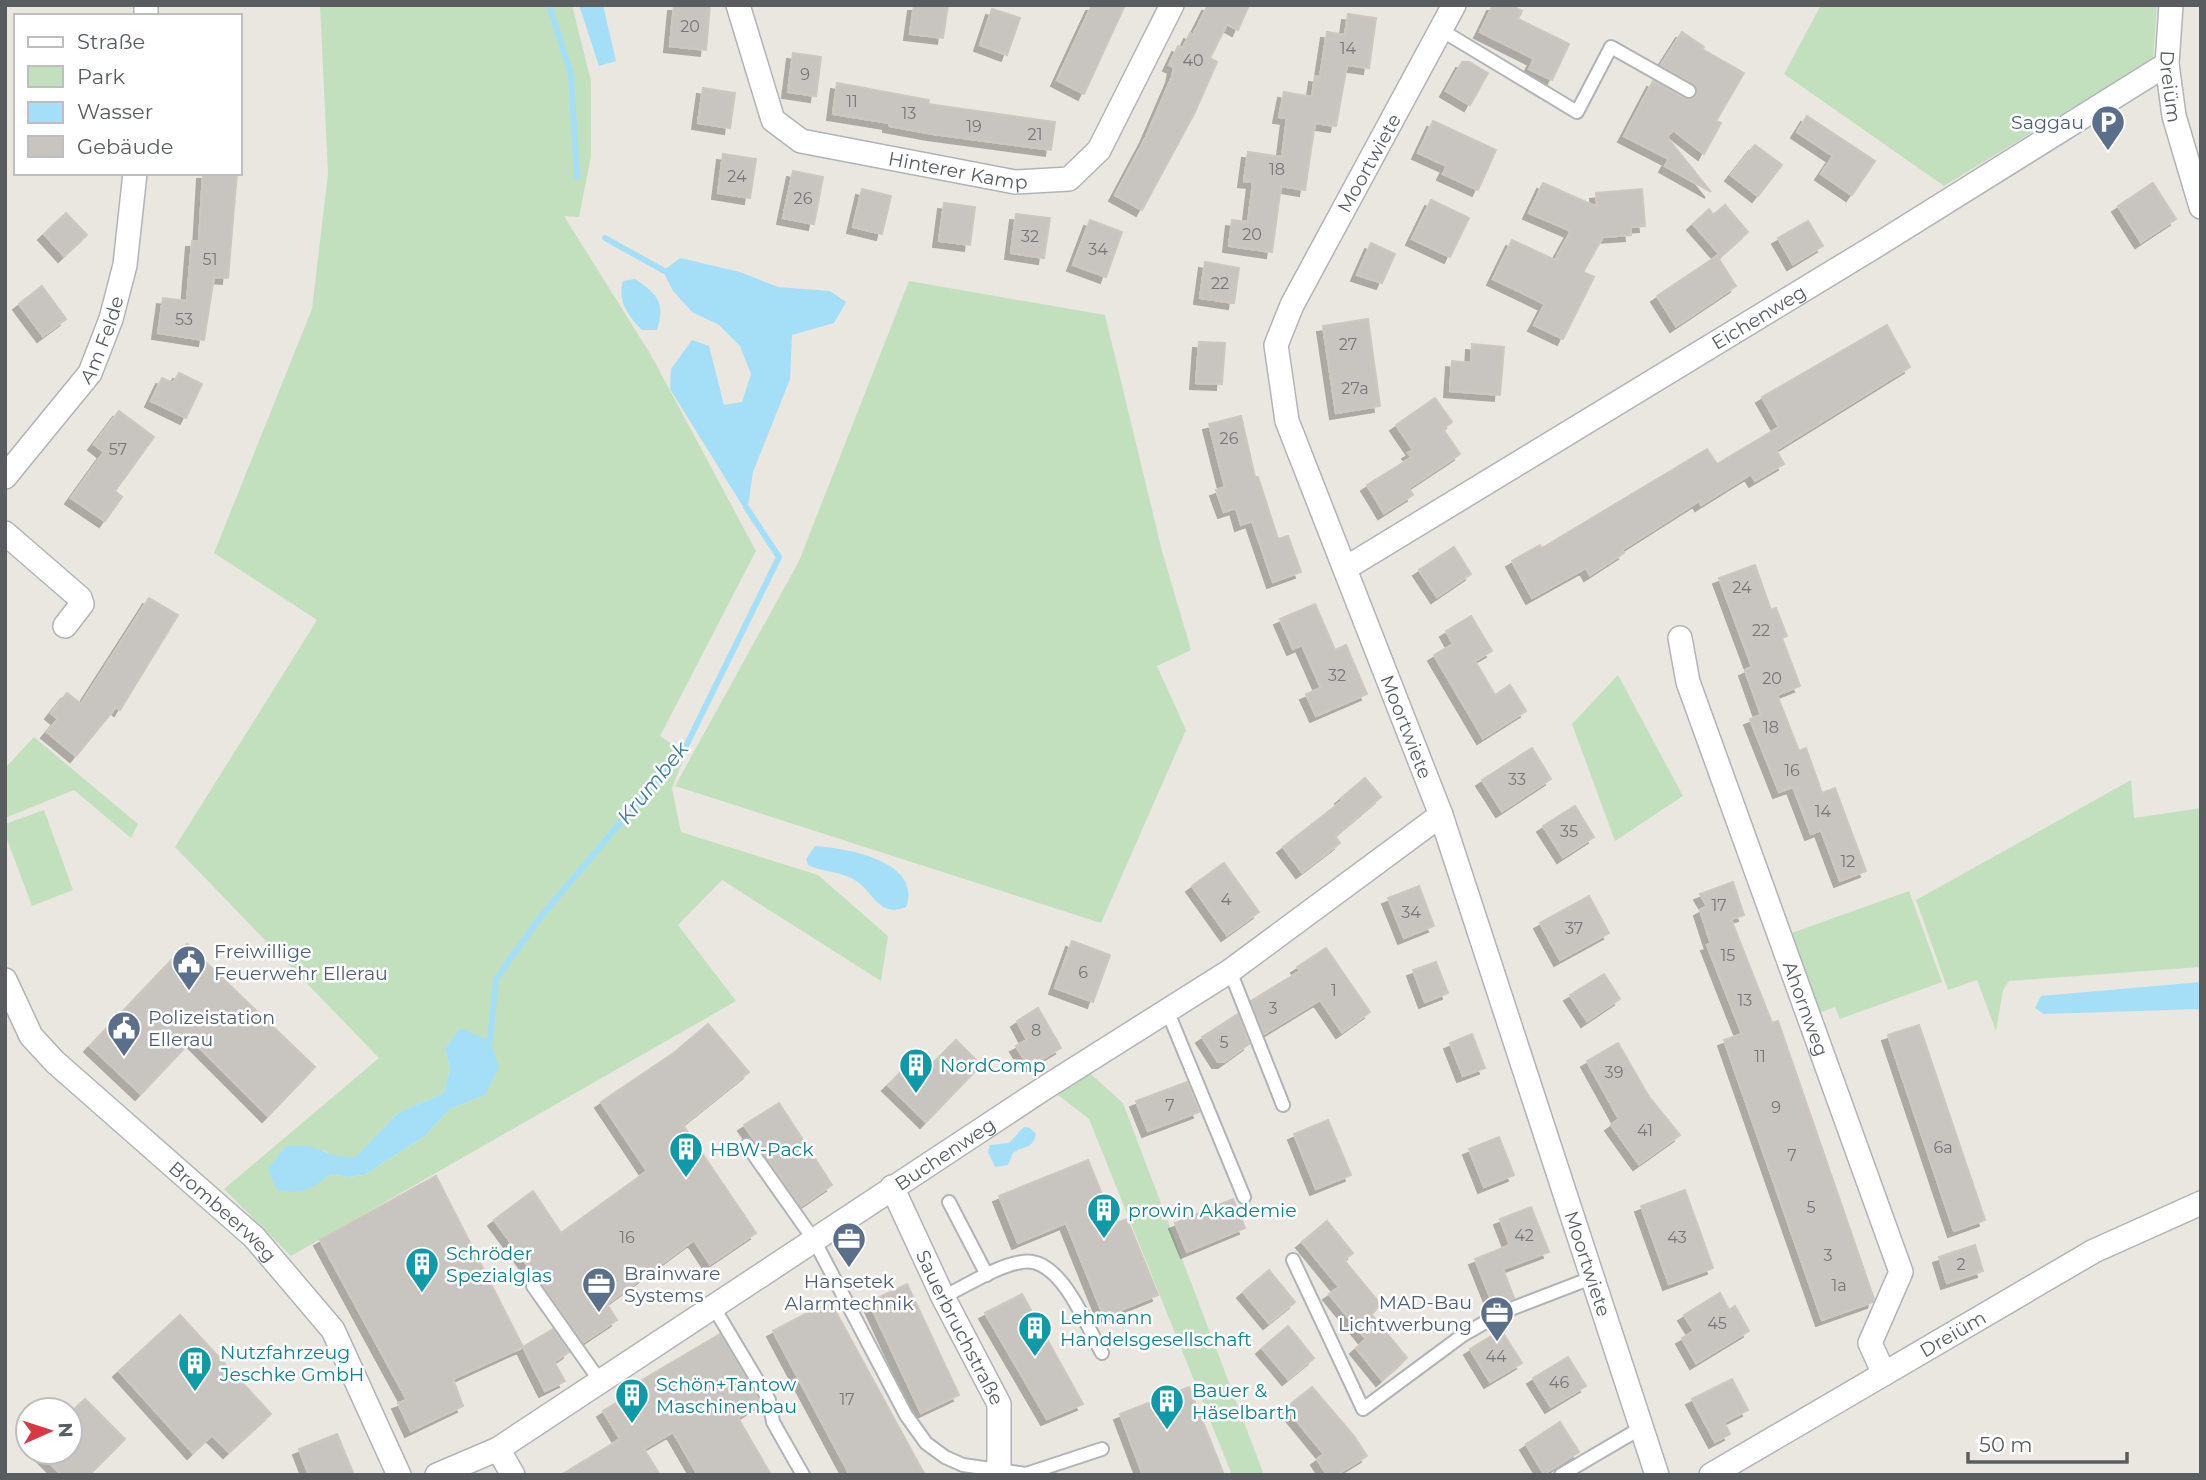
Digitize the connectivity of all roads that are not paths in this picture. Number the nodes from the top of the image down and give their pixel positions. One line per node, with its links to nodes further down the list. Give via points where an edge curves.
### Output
1 (738, 5): 2 (street, Hinterer Kamp, via 773,120 801,141 1015,182 1069,179 1099,150)
2 (1172, 5)
3 (1454, 5): 5 (street, Moortwiete)
4 (2171, 5): 6 (street, Dreiüm)
5 (1441, 30): 7 (lane, via 1577,111 1611,47); 12 (street, Moortwiete, via 1292,305 1276,345 1287,421)
6 (2167, 64): 9 (street, Dreiüm, via 2174,116); 12 (street, Eichenweg)
7 (1689, 91)
8 (135, 175): 10 (street, Am Felde, via 125,265 90,373)
9 (2201, 207)
10 (5, 477)
11 (5, 533): 13 (street, via 80,598 82,604)
12 (1346, 568): 15 (street, Moortwiete)
13 (65, 626)
14 (1680, 638): 33 (street, Ahornweg, via 1688,682 1901,1272 1870,1343)
15 (1441, 815): 16 (street, Buchenweg); 28 (street, Moortwiete)
16 (1230, 971): 18 (street, Buchenweg); 19 (lane)
17 (5, 980): 39 (street, Brombeerweg, via 31,1036 55,1062 254,1237 332,1329)
18 (1167, 1010): 21 (street, Buchenweg); 22 (lane)
19 (1283, 1105)
20 (747, 1145): 25 (lane)
21 (892, 1187): 25 (street, Buchenweg); 30 (street, Sauerbruchstraße)
22 (1244, 1197)
23 (949, 1202): 27 (lane)
24 (2201, 1203): 33 (street, Dreiüm, via 2094,1251)
25 (814, 1240): 31 (street, Buchenweg); 38 (lane, via 906,1415 926,1443 963,1465)
26 (1293, 1260): 28 (lane, via 1363,1409 1463,1335 1503,1312)
27 (987, 1275): 30 (lane); 32 (lane, via 1021,1262 1037,1261 1051,1268)
28 (1594, 1277): 35 (street, Moortwiete)
29 (533, 1286): 34 (lane)
30 (943, 1297): 38 (street, Sauerbruchstraße, via 999,1404)
31 (713, 1306): 34 (street, Buchenweg); 42 (lane, via 769,1400 773,1422)
32 (1102, 1353)
33 (1884, 1374): 45 (street, Dreiüm)
34 (600, 1381): 36 (street, Buchenweg)
35 (1641, 1428): 43 (lane); 44 (street, Moortwiete)
36 (498, 1448): 40 (street, Buchenweg); 41 (street)
37 (1102, 1449): 38 (lane, via 1026,1474)
38 (1000, 1472)
39 (399, 1475)
40 (437, 1475)
41 (513, 1475)
42 (803, 1475)
43 (1561, 1475)
44 (1657, 1475)
45 (1711, 1475)

